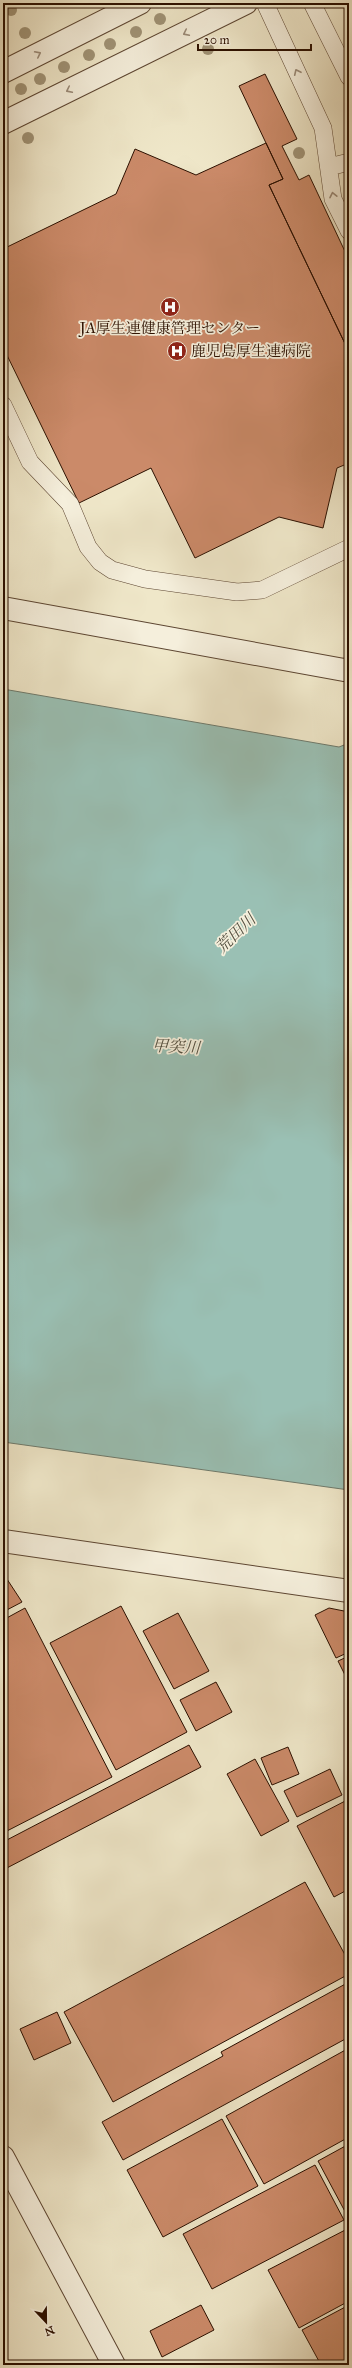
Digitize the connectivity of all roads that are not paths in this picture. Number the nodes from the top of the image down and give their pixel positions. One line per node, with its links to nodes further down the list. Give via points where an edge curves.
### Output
1 (140, 3): 5 (street, one-way to 1)
2 (246, 3): 7 (street, one-way to 7)
3 (266, 3): 9 (lane, one-way to 3, via 322,128)
4 (312, 3): 6 (lane)
5 (3, 72)
6 (349, 77)
7 (3, 122)
8 (349, 162): 9 (lane)
9 (329, 167): 10 (lane, one-way to 9, via 334,199)
10 (349, 231)
11 (3, 404): 12 (lane, via 30,462 70,504 88,547 100,562 112,570 145,579 237,592 262,590)
12 (349, 548)
13 (3, 608): 14 (street)
14 (349, 669)
15 (3, 1541): 16 (street)
16 (349, 1591)
17 (3, 2157): 18 (street)
18 (114, 2365)

